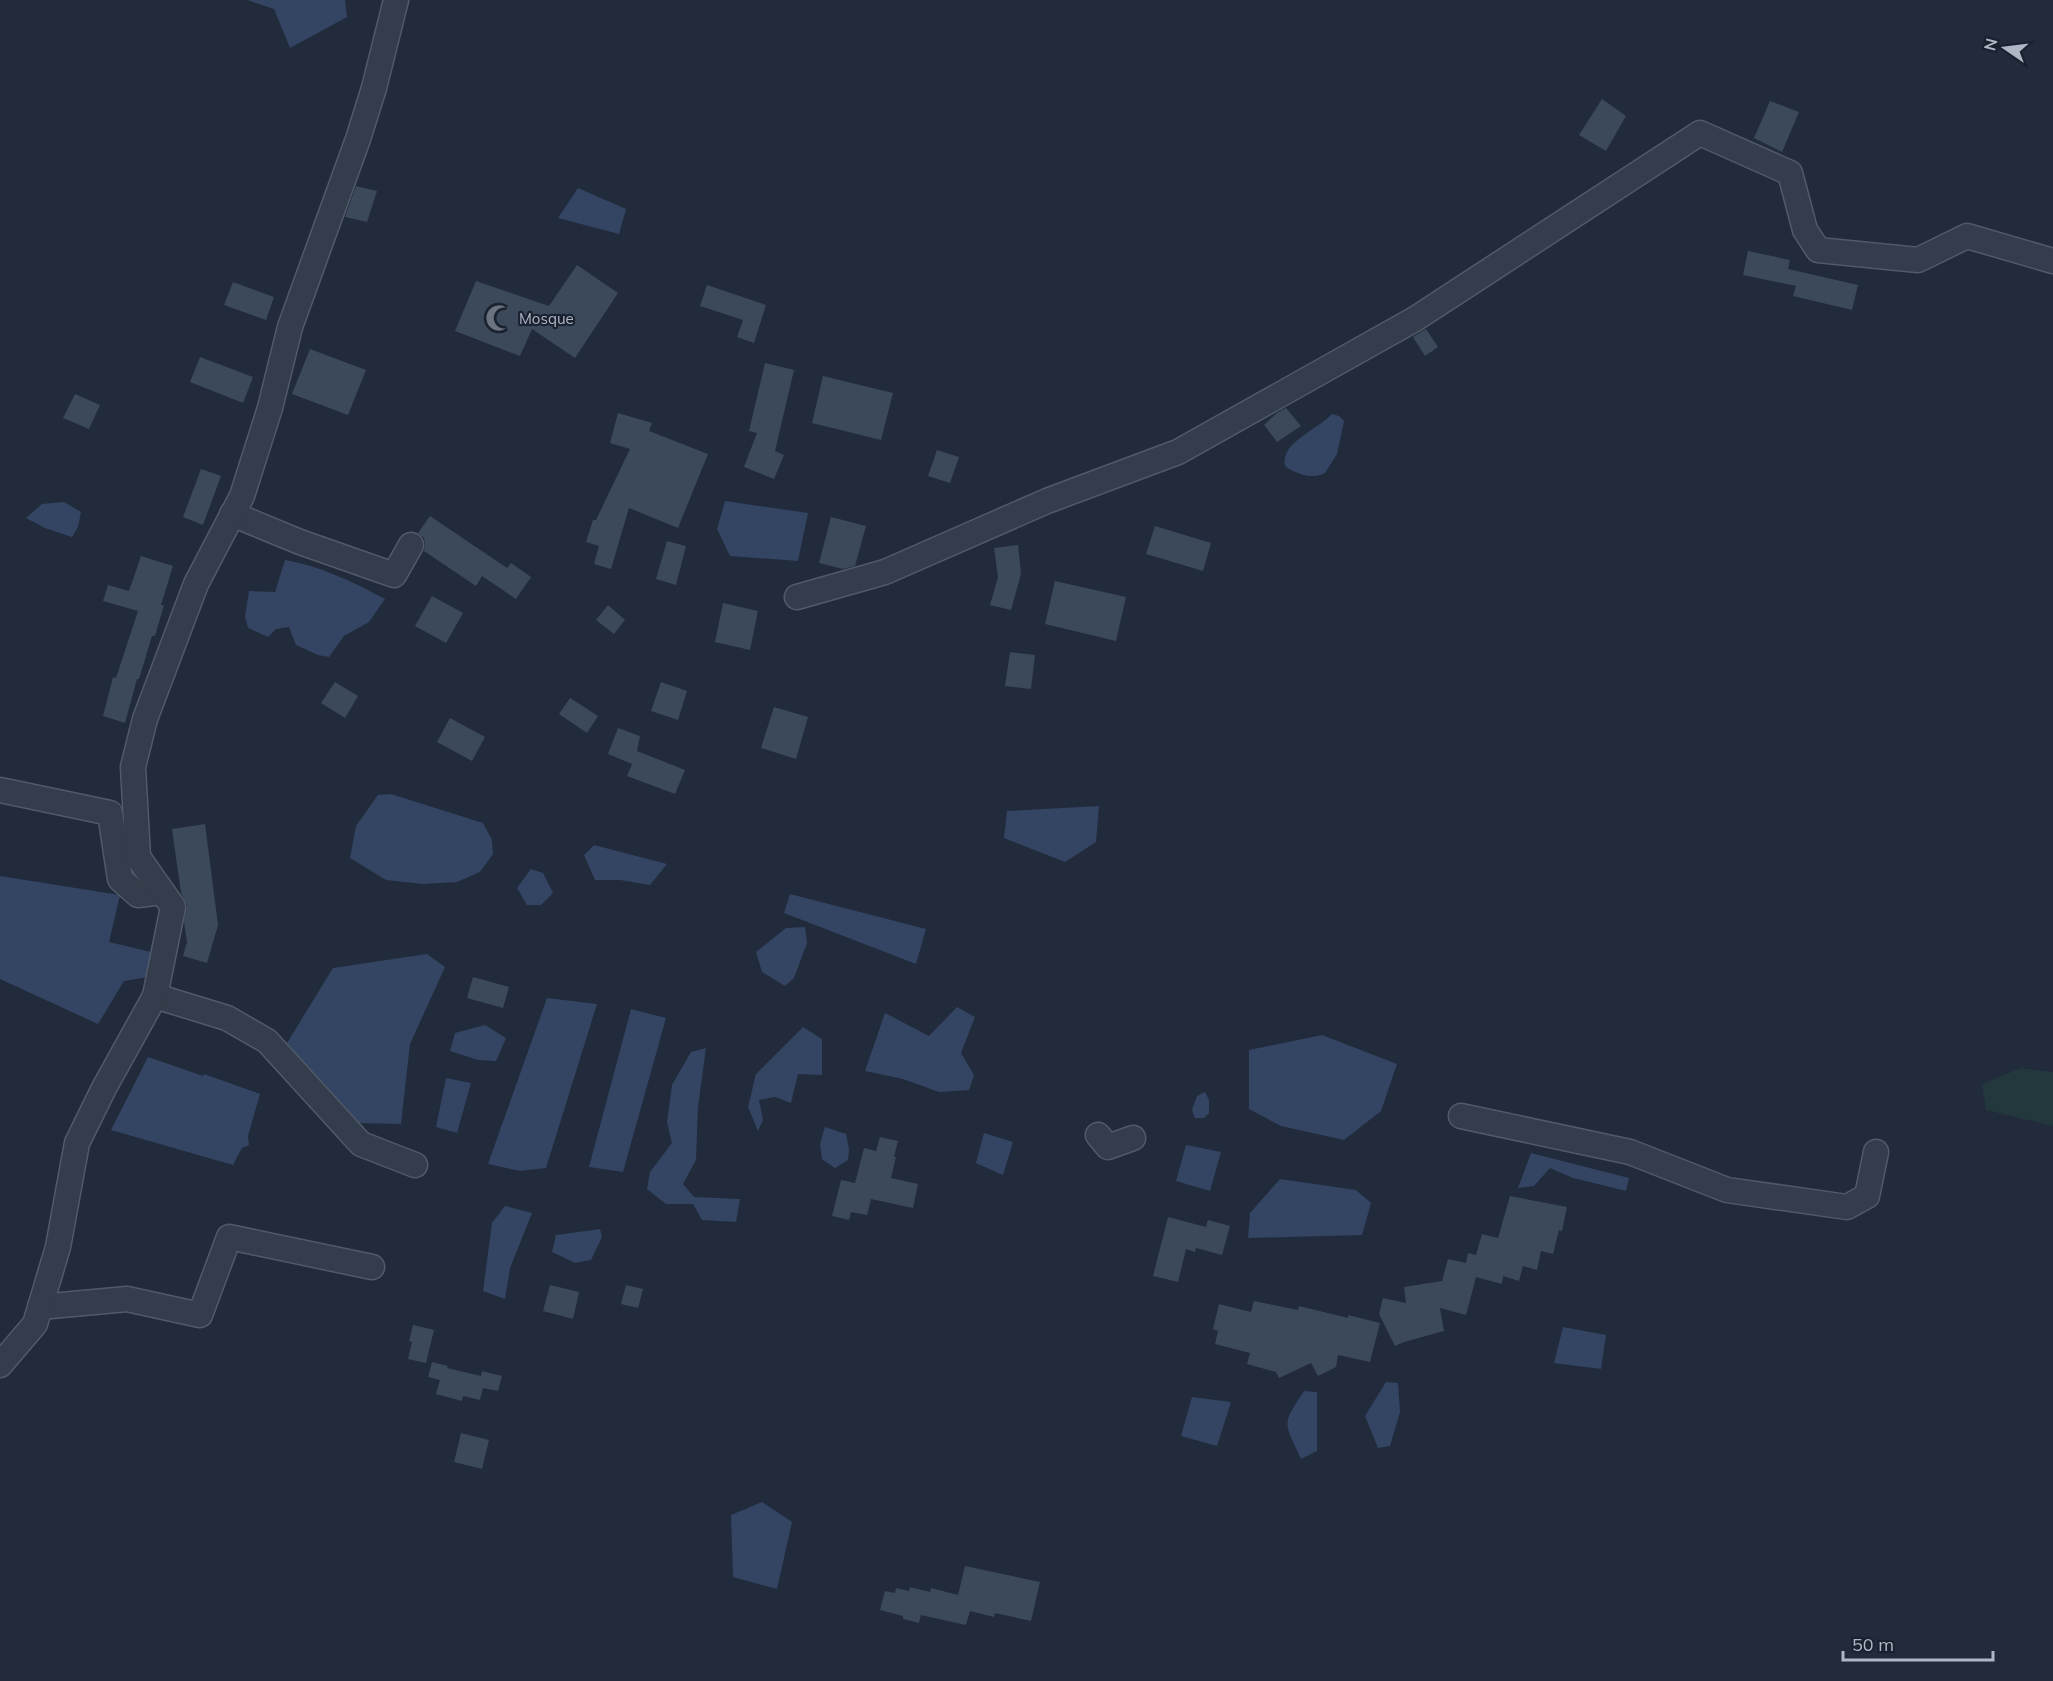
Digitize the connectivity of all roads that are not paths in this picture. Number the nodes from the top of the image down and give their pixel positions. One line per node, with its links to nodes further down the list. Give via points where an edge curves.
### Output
1 (396, 0): 3 (street, via 364,119 290,327 270,408 242,496)
2 (2053, 261): 5 (street, via 1967,236 1918,260 1818,250 1805,230 1790,173 1700,134 1415,319 1178,452 1047,501 885,572)
3 (232, 514): 4 (street, via 394,575); 7 (street, via 196,584 145,719 133,767 138,857)
4 (411, 545)
5 (797, 597)
6 (0, 790): 7 (street, via 110,813 120,879 138,895)
7 (162, 892): 8 (street, via 173,907)
8 (155, 996): 13 (street, via 227,1018 267,1041 361,1144); 15 (street, via 77,1143 58,1248)
9 (1461, 1116): 12 (street, via 1630,1152 1727,1190 1847,1207 1867,1196)
10 (1098, 1136): 11 (street, via 1108,1148)
11 (1133, 1138)
12 (1876, 1152)
13 (415, 1165)
14 (372, 1267): 15 (street, via 229,1237 200,1315 127,1299)
15 (40, 1307): 16 (street, via 35,1324)
16 (0, 1365)

